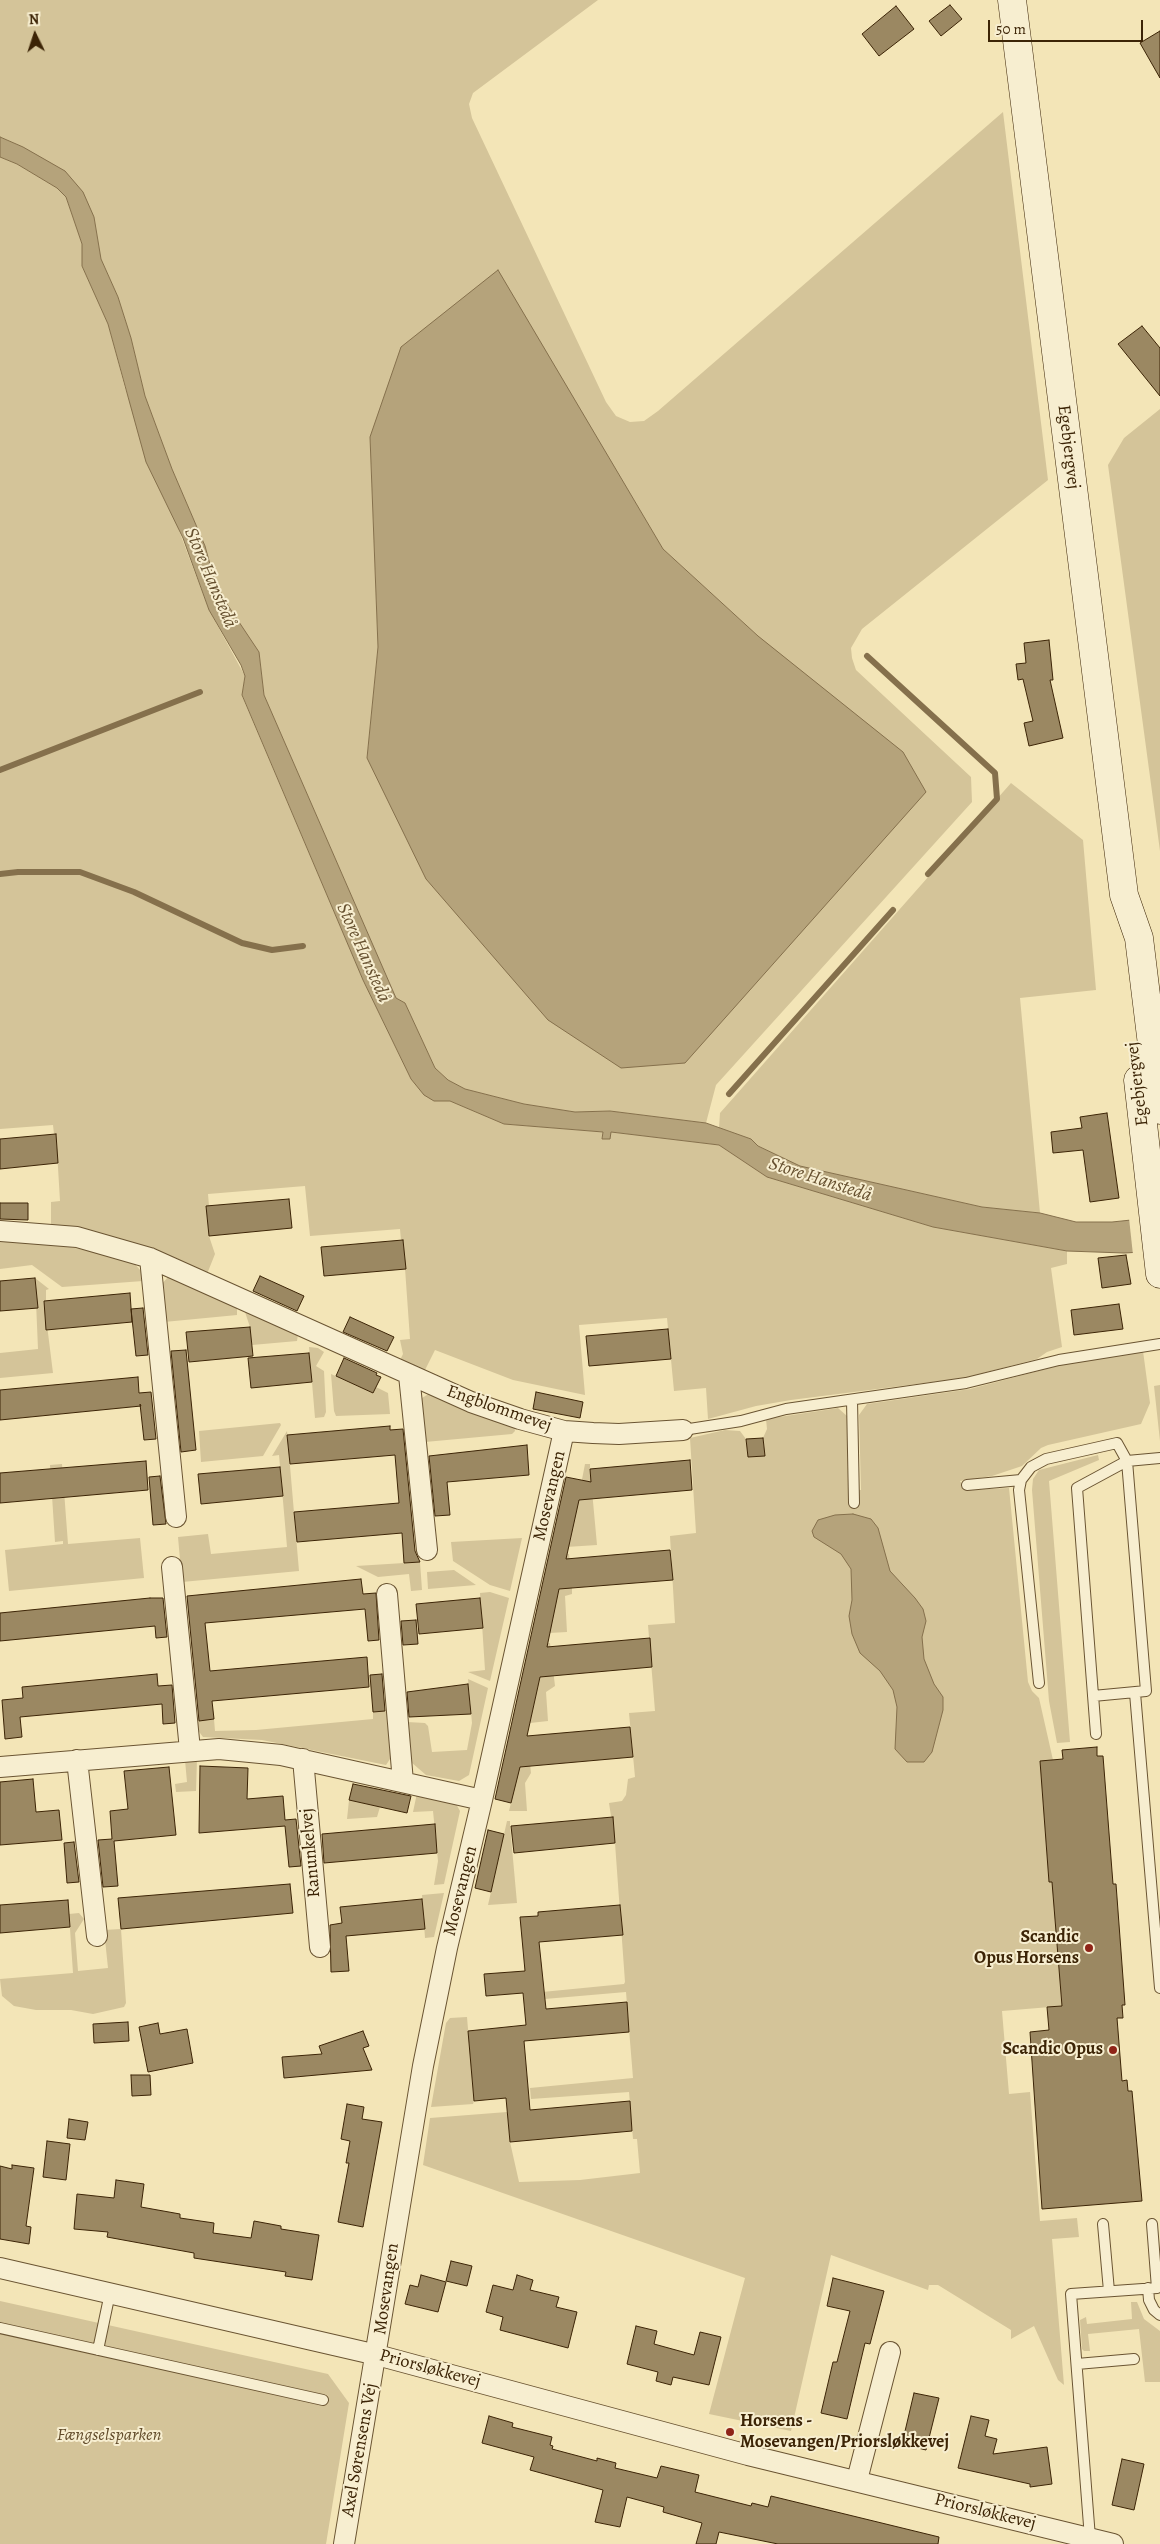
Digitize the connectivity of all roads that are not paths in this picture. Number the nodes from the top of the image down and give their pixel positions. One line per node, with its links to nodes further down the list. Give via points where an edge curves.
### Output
1 (1012, 0): 2 (street, Egebjergvej, via 1124,895 1139,938)
2 (1155, 1105): 5 (street, Egebjergvej, via 1150,1195)
3 (0, 1231): 4 (street, Engblommevej, via 77,1237)
4 (150, 1258): 8 (street, Engblommevej); 17 (street)
5 (1159, 1268): 6 (street, Egebjergvej)
6 (1160, 1274)
7 (1160, 1344): 9 (lane, via 1059,1360 966,1384)
8 (409, 1375): 11 (street, Engblommevej, via 520,1420); 18 (street)
9 (852, 1400): 10 (lane, via 786,1409 741,1421); 16 (lane)
10 (683, 1430): 11 (street, Engblommevej, via 619,1434)
11 (564, 1431): 30 (street, Mosevangen)
12 (1160, 1458): 13 (lane)
13 (1127, 1461): 14 (lane, via 1116,1443 1046,1458 1031,1467); 22 (lane, via 1146,1691); 23 (lane, via 1077,1488)
14 (1021, 1480): 15 (lane); 21 (lane, via 1019,1490)
15 (967, 1485)
16 (854, 1503)
17 (176, 1517)
18 (427, 1550)
19 (172, 1567): 25 (street)
20 (387, 1594): 29 (street)
21 (1039, 1683)
22 (1135, 1692): 23 (lane); 33 (lane)
23 (1093, 1696): 24 (lane)
24 (1096, 1734)
25 (190, 1750): 26 (street, via 219,1749); 27 (street)
26 (303, 1759): 29 (street); 32 (street, Ranunkelvej)
27 (77, 1760): 28 (street); 31 (street)
28 (0, 1767)
29 (403, 1782): 30 (street)
30 (482, 1800): 44 (street, Mosevangen, via 423,2066)
31 (97, 1936)
32 (320, 1948)
33 (1160, 1988)
34 (1103, 2224): 38 (lane)
35 (1152, 2224): 37 (lane, via 1157,2288)
36 (0, 2268): 39 (street, Priorsløkkevej)
37 (1148, 2288): 38 (lane); 40 (lane, via 1149,2300)
38 (1109, 2291): 46 (lane, via 1071,2294)
39 (110, 2293): 42 (lane); 44 (street, Priorsløkkevej)
40 (1160, 2315)
41 (0, 2328): 42 (lane)
42 (98, 2350): 47 (lane)
43 (890, 2352): 48 (street)
44 (377, 2355): 48 (street, Priorsløkkevej, via 748,2455); 50 (street, Axel Sørensens Vej)
45 (1134, 2359): 46 (lane)
46 (1077, 2364): 49 (lane)
47 (323, 2400)
48 (857, 2480): 49 (street, Priorsløkkevej)
49 (1090, 2538): 51 (street, Priorsløkkevej)
50 (344, 2544)
51 (1113, 2544)

